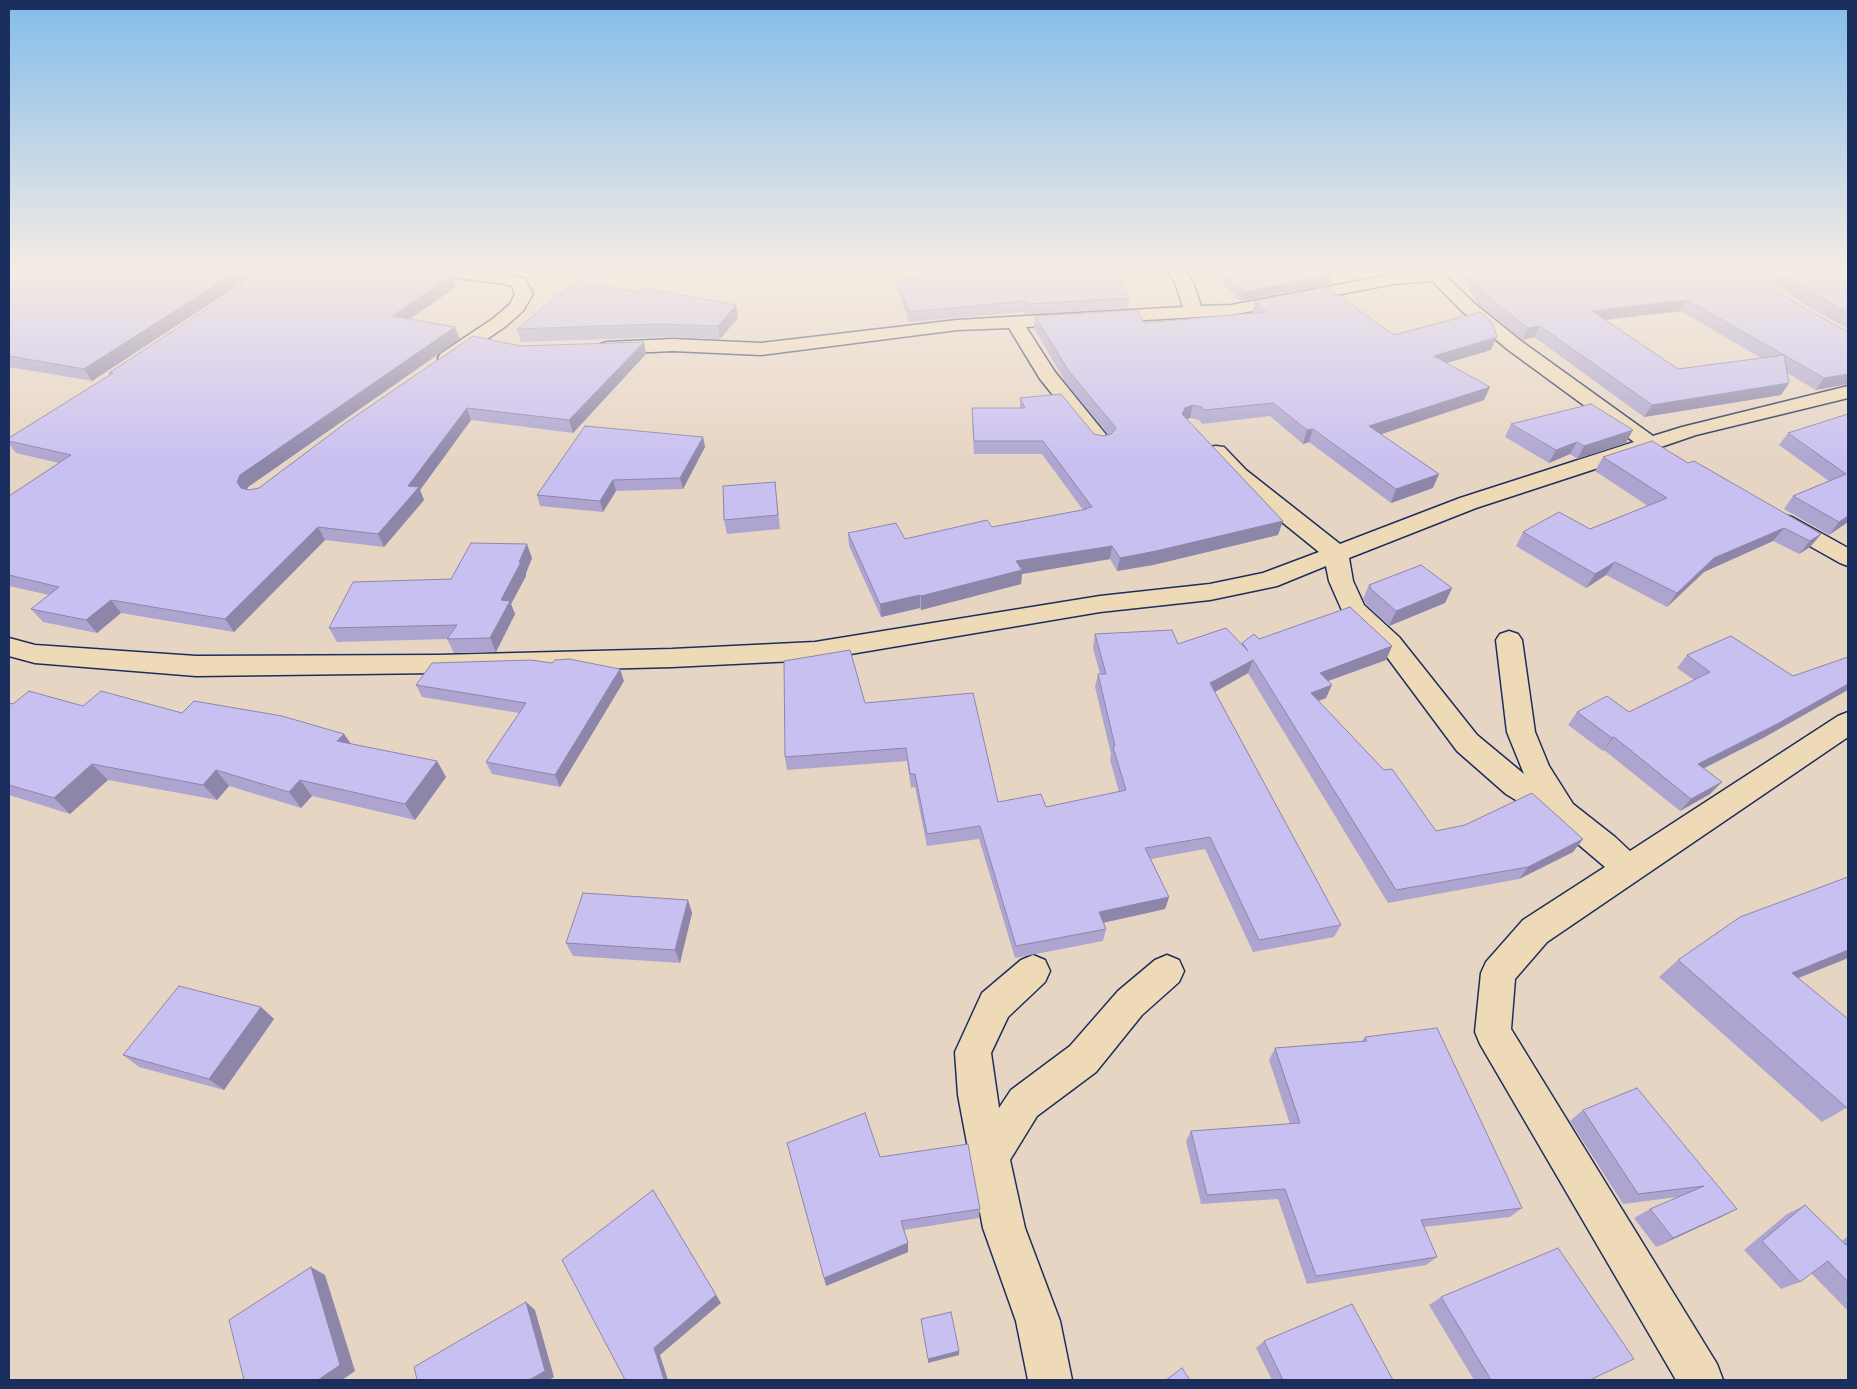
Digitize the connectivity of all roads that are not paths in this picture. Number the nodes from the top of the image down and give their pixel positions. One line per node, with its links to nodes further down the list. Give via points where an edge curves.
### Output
1 (483, 334): 5 (street)
2 (881, 334): 7 (street, via 761,349 673,344)
3 (1022, 334): 11 (street, via 1047,375)
4 (1501, 334): 12 (street)
5 (474, 340): 6 (street); 8 (street)
6 (498, 346)
7 (588, 349)
8 (434, 368)
9 (1848, 392): 12 (street, via 1689,430)
10 (1197, 433): 15 (street, via 1238,475)
11 (1101, 442)
12 (1650, 444): 13 (street); 15 (street, via 1468,503)
13 (1675, 458)
14 (1770, 513): 16 (street)
15 (1336, 553): 18 (street, via 1268,580 1210,592 1100,604 815,651 438,664 196,666 35,654); 20 (street, via 1340,581 1353,609 1390,643 1467,742 1517,786)
16 (1848, 558)
17 (1509, 640): 20 (street, via 1520,732 1536,770)
18 (9, 647)
19 (1848, 723): 21 (street)
20 (1563, 813): 21 (street)
21 (1628, 870): 26 (street, via 1535,931 1498,973 1493,1032)
22 (1167, 971): 24 (street, via 1130,1003 1083,1059 1024,1103)
23 (1032, 972): 24 (street, via 995,1005 972,1052 976,1094)
24 (990, 1155): 25 (street, via 1004,1228 1038,1321)
25 (1050, 1380)
26 (1701, 1380)

